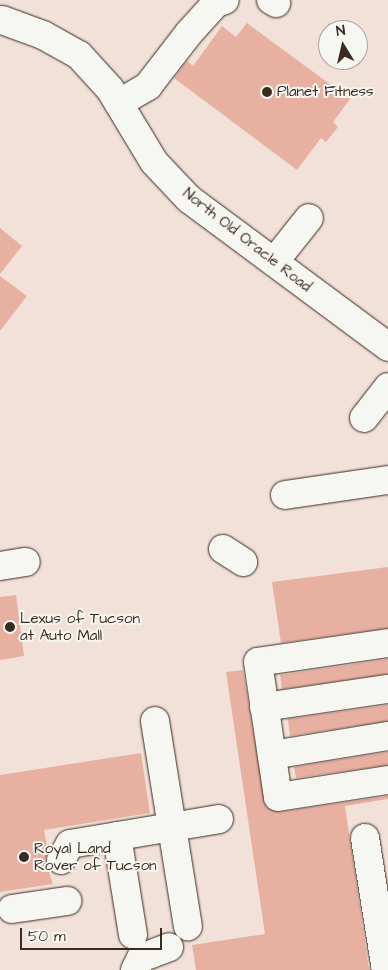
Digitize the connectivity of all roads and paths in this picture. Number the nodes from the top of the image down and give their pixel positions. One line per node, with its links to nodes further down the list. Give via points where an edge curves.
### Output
1 (225, 0): 3 (street, via 216,3 189,33 148,86)
2 (1, 19): 3 (street, North Old Oracle Road, via 43,34 79,55)
3 (115, 96): 5 (street, North Old Oracle Road, via 154,162 189,199)
4 (309, 218): 5 (street)
5 (274, 262): 6 (street, North Old Oracle Road)
6 (388, 347)
7 (388, 387): 8 (street)
8 (364, 418)
9 (388, 480): 10 (street)
10 (285, 495)
11 (388, 643): 13 (street, via 258,662)
12 (388, 689): 13 (street)
13 (264, 707): 16 (street)
14 (155, 721): 19 (street)
15 (388, 736): 16 (street)
16 (272, 755): 17 (street, via 278,797)
17 (388, 780)
18 (219, 819): 19 (street)
19 (173, 826): 20 (street); 25 (street)
20 (117, 836): 22 (street, via 70,844); 26 (street)
21 (365, 838): 29 (street)
22 (61, 860)
23 (67, 901): 24 (street)
24 (12, 909)
25 (188, 926)
26 (133, 935)
27 (169, 947): 28 (street, via 141,958)
28 (135, 970)
29 (386, 970)

